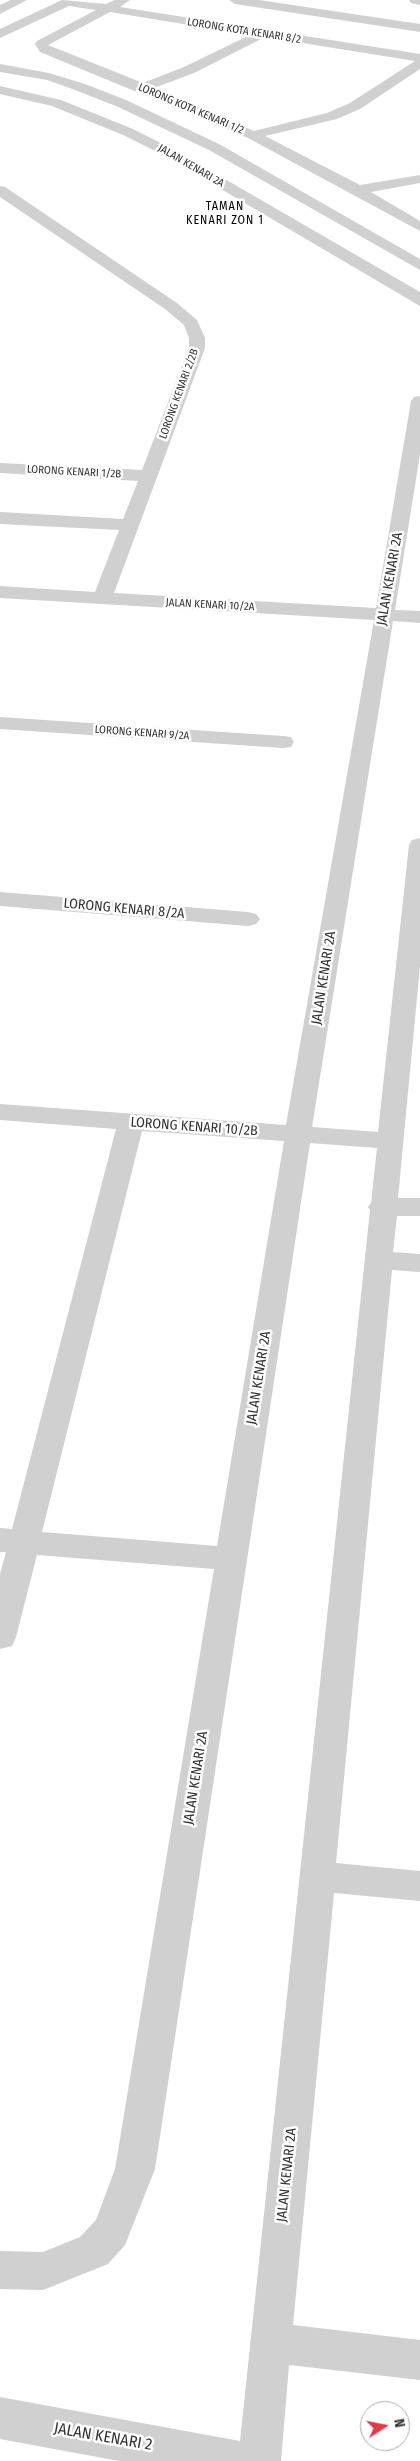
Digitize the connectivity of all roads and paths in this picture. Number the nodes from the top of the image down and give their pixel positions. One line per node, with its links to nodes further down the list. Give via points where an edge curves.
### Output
1 (21, 0): 8 (street)
2 (124, 0): 7 (street, LORONG KOTA KENARI 1/2)
3 (235, 0): 9 (street)
4 (415, 0): 6 (street)
5 (70, 1): 7 (street, LORONG KOTA KENARI 8/2); 10 (street)
6 (420, 1)
7 (106, 8): 11 (street, LORONG KOTA KENARI 8/2); 15 (street, LORONG KOTA KENARI 1/2, via 49,39 42,44 44,49)
8 (0, 10)
9 (420, 28)
10 (0, 34)
11 (262, 34): 12 (street, LORONG KOTA KENARI 8/2); 15 (street, via 189,70)
12 (420, 58)
13 (420, 63): 17 (street, via 355,106 332,116)
14 (0, 68): 21 (street, JALAN KENARI 2A, via 80,86 121,103 214,147)
15 (143, 88): 17 (street, LORONG KOTA KENARI 1/2)
16 (0, 90): 22 (street, JALAN KENARI 2A, via 56,103 128,132)
17 (253, 135): 19 (street, LORONG KOTA KENARI 1/2)
18 (420, 179): 19 (street)
19 (358, 190): 23 (street, LORONG KOTA KENARI 1/2)
20 (1, 191): 28 (street, LORONG KENARI 2/2B, via 171,306 191,323 198,338 197,348)
21 (308, 201): 22 (street); 24 (street, JALAN KENARI 2A)
22 (264, 209): 25 (street, JALAN KENARI 2A)
23 (420, 227)
24 (420, 265)
25 (420, 301)
26 (420, 400): 33 (street, JALAN KENARI 2A)
27 (0, 468): 28 (street, LORONG KENARI 1/2B)
28 (148, 476): 30 (street, LORONG KENARI 2/2B)
29 (0, 518): 30 (street)
30 (130, 525): 32 (street, LORONG KENARI 2/2B)
31 (0, 592): 32 (street, JALAN KENARI 10/2A)
32 (102, 598): 33 (street, JALAN KENARI 10/2A)
33 (384, 615): 34 (street, JALAN KENARI 10/2A); 44 (street, JALAN KENARI 2A)
34 (420, 617)
35 (0, 723): 36 (street, LORONG KENARI 9/2A)
36 (283, 742)
37 (420, 845): 40 (street, JALAN KENARI 2A)
38 (0, 899): 39 (street, LORONG KENARI 8/2A)
39 (248, 919)
40 (414, 961): 41 (street, JALAN KENARI 2A)
41 (412, 1009): 45 (street, JALAN KENARI 2A)
42 (0, 1112): 43 (street, LORONG KENARI 10/2B)
43 (131, 1122): 44 (street, LORONG KENARI 10/2B); 50 (street)
44 (298, 1134): 45 (street, LORONG KENARI 10/2B); 51 (street, JALAN KENARI 2A)
45 (389, 1141): 47 (street, JALAN KENARI 2A)
46 (420, 1206): 47 (street)
47 (382, 1207): 48 (street, JALAN KENARI 2A)
48 (377, 1260): 49 (street); 53 (street, JALAN KENARI 2A)
49 (420, 1262)
50 (12, 1541): 51 (street); 52 (street)
51 (230, 1560): 55 (street, JALAN KENARI 2A, via 135,2169 111,2232 94,2251 44,2271)
52 (0, 1637)
53 (316, 1876): 54 (street); 56 (street, JALAN KENARI 2A)
54 (420, 1886)
55 (0, 2270)
56 (270, 2343): 57 (street); 60 (street, JALAN KENARI 2A)
57 (420, 2360)
58 (0, 2418): 59 (street, JALAN KENARI 2)
59 (235, 2461)
60 (259, 2461)

